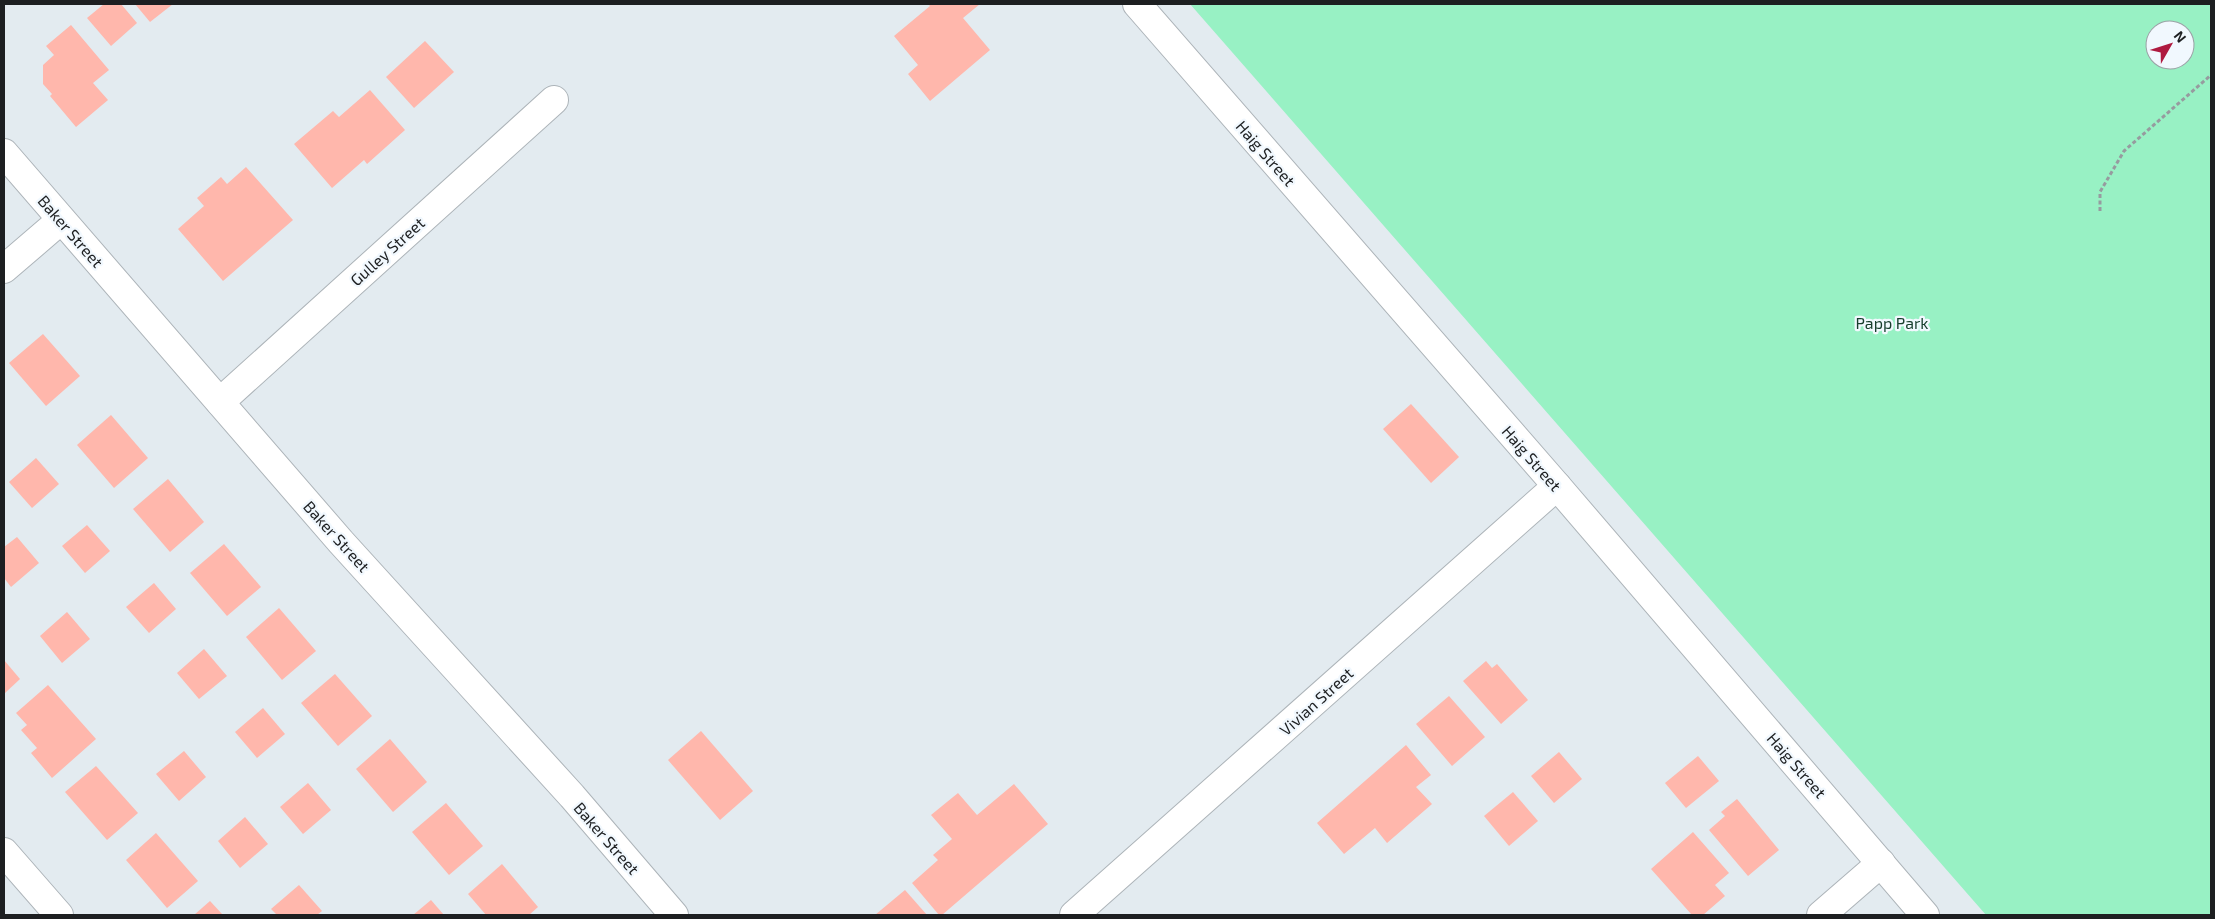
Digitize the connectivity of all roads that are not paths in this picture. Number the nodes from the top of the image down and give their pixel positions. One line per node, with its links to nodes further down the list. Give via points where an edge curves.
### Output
1 (1136, 4): 7 (street, Haig Street)
2 (554, 100): 6 (street, Gulley Street)
3 (4, 153): 4 (street, Baker Street)
4 (61, 220): 5 (street); 6 (street, Baker Street)
5 (4, 269)
6 (220, 402): 11 (street, Baker Street)
7 (1557, 486): 9 (street, Haig Street); 12 (street, Vivian Street)
8 (4, 852): 10 (street)
9 (1881, 863): 13 (street); 14 (street, Haig Street)
10 (59, 915)
11 (674, 915)
12 (1074, 915)
13 (1821, 915)
14 (1925, 915)

